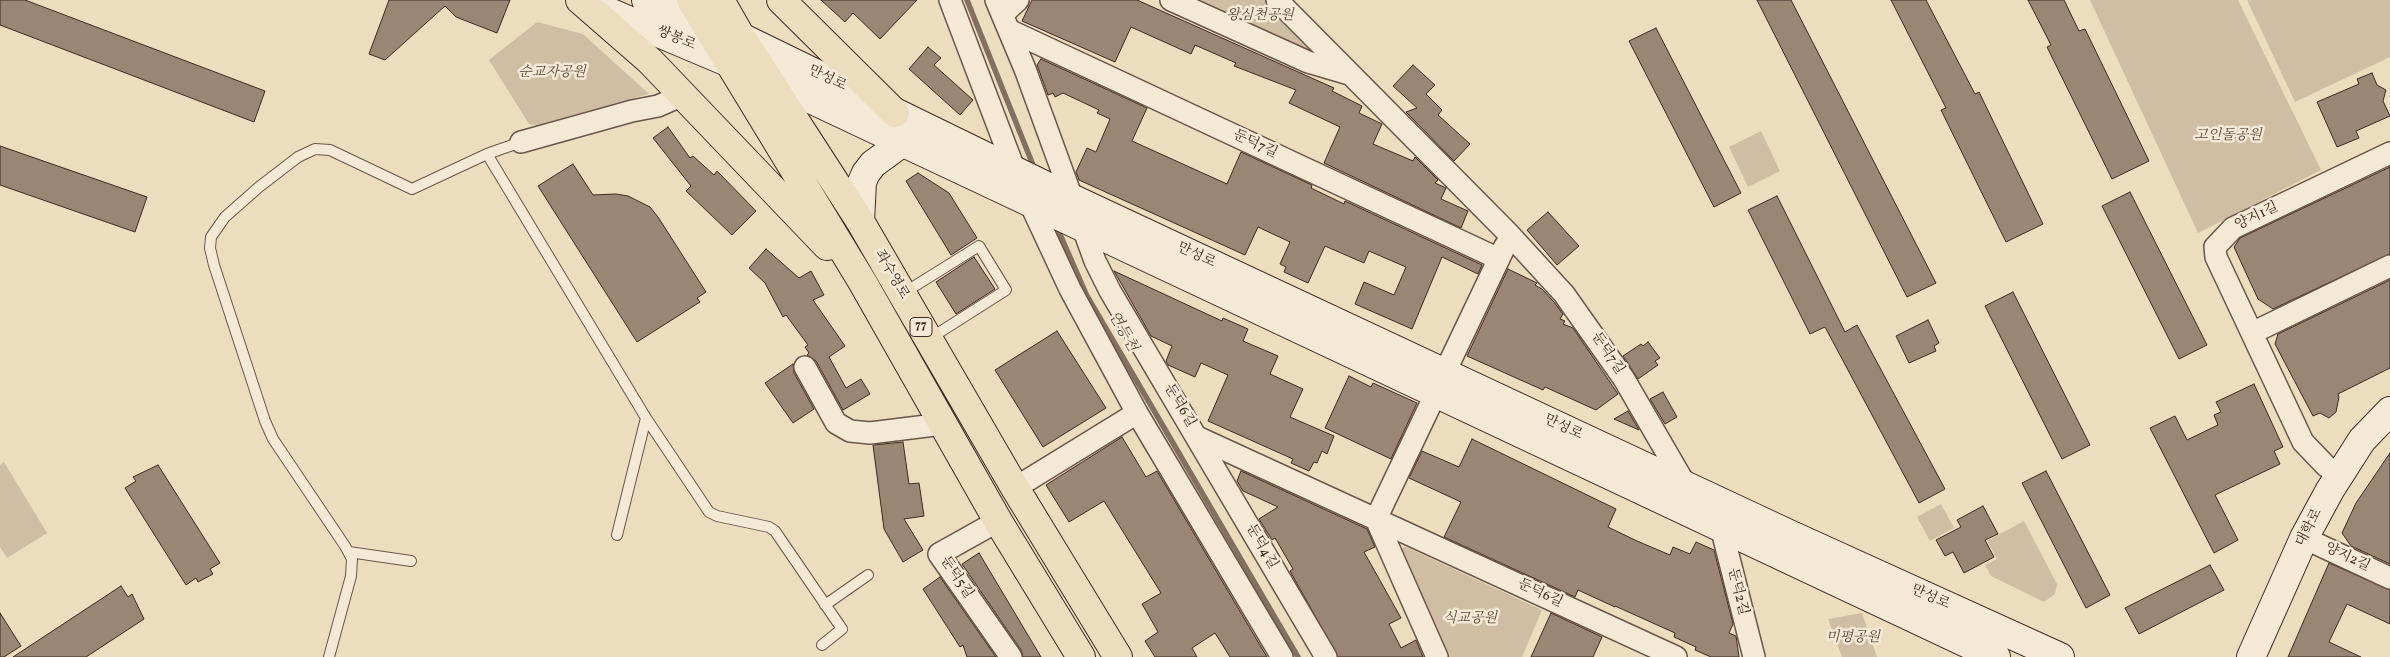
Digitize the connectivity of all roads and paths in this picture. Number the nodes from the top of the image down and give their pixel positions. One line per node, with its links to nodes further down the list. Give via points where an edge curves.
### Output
1 (581, 0): 11 (street, 쌍봉로); 14 (main road)
2 (646, 0): 8 (street, 쌍봉로)
3 (720, 0): 10 (main road, 좌수영로 / 77)
4 (781, 0): 15 (main road)
5 (950, 0): 20 (street)
6 (1171, 0): 12 (street, 둔덕7길, via 1308,62)
7 (1277, 0): 12 (street, 둔덕7길)
8 (697, 11): 10 (street, 쌍봉로); 11 (main road, 좌수영로 / 77)
9 (1007, 11): 21 (street, 둔덕7길); 26 (street, 둔덕7길)
10 (741, 37): 13 (main road, 좌수영로 / 77); 15 (street, 만성로)
11 (726, 60): 13 (street, 쌍봉로); 28 (main road, 좌수영로 / 77)
12 (1352, 75): 25 (street, 둔덕7길)
13 (770, 80): 17 (street, 만성로); 23 (main road, 좌수영로 / 77)
14 (683, 95): 16 (street, via 658,106); 28 (main road)
15 (896, 113): 20 (street, 만성로)
16 (522, 142): 19 (lane)
17 (903, 142): 22 (street, 만성로); 23 (street, via 866,173 862,182)
18 (2390, 153): 30 (street, 양지1길, via 2233,228 2218,242 2216,257)
19 (487, 154): 36 (lane); 47 (lane, via 412,189 330,150 315,149 298,157 260,187 225,217 211,237 214,265 265,421 273,439)
20 (1018, 172): 21 (street, 만성로); 22 (street)
21 (1070, 197): 24 (street, 둔덕7길); 33 (street, 만성로)
22 (1037, 205): 24 (street, 만성로); 35 (street, via 1070,289)
23 (860, 221): 29 (main road, 좌수영로 / 77)
24 (1084, 228): 33 (street, 만성로); 38 (street, 둔덕6길, via 1110,291)
25 (1510, 235): 26 (street); 40 (street, 둔덕7길, via 1564,294 1595,336 1657,432)
26 (1499, 259): 33 (street)
27 (2390, 266): 30 (street)
28 (863, 283): 37 (main road, 좌수영로 / 77)
29 (902, 294): 31 (main road, 좌수영로 / 77); 31 (lane, via 979,246 1006,290)
30 (2252, 333): 39 (street, 양지1길, via 2303,442 2326,466)
31 (928, 339): 41 (main road, 좌수영로 / 77)
32 (806, 367): 37 (street, via 836,423 850,431 870,433)
33 (1441, 383): 40 (street, 만성로); 42 (street); 44 (street, 만성로)
34 (2390, 411): 39 (street, 대학로, via 2362,440)
35 (1137, 413): 41 (street); 57 (street)
36 (646, 418): 45 (lane); 51 (lane, via 709,512 774,529)
37 (943, 424): 43 (main road, 좌수영로 / 77)
38 (1197, 437): 42 (street, 둔덕6길); 58 (street, 둔덕4길)
39 (2339, 474): 46 (street, 대학로)
40 (1686, 486): 63 (street, 만성로)
41 (1015, 488): 56 (main road, 좌수영로 / 77)
42 (1376, 519): 59 (street); 60 (street, 둔덕6길)
43 (998, 521): 54 (street, 둔덕5길, via 938,554); 55 (main road, 좌수영로 / 77)
44 (1721, 528): 61 (street, 둔덕2길); 62 (street, 만성로)
45 (617, 535)
46 (2304, 538): 50 (street, 양지2길); 64 (street, 대학로)
47 (349, 552): 48 (lane); 53 (lane, via 351,576)
48 (411, 561)
49 (868, 576): 51 (lane)
50 (2390, 578)
51 (825, 605): 52 (lane, via 842,629)
52 (822, 644)
53 (329, 657)
54 (1011, 657)
55 (1081, 657)
56 (1118, 657)
57 (1282, 657)
58 (1326, 657)
59 (1437, 657)
60 (1676, 657)
61 (1754, 657)
62 (1996, 657)
63 (2060, 657)
64 (2251, 657)

